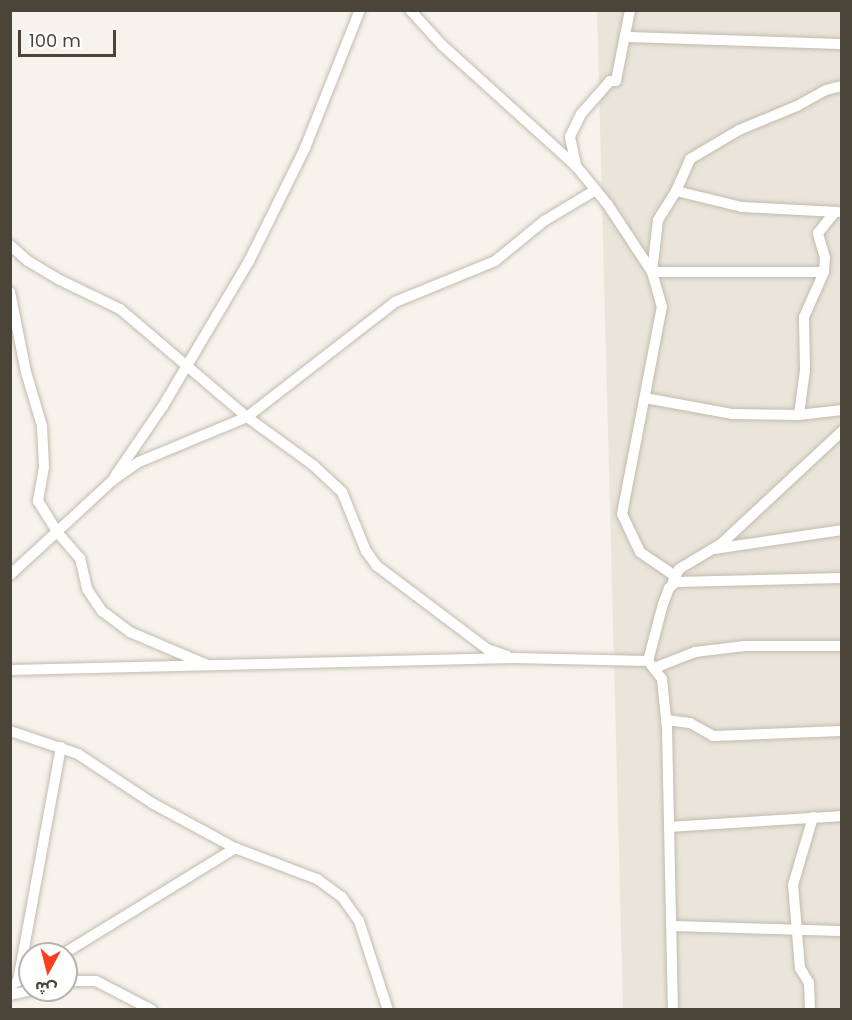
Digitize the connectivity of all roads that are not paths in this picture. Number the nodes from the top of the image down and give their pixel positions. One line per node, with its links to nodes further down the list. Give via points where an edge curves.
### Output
1 (360, 10): 15 (street, via 300,158 249,261)
2 (410, 10): 7 (street, via 442,45)
3 (630, 10): 4 (street)
4 (626, 37): 5 (street); 7 (street, via 616,81 610,81 581,114 570,137)
5 (842, 44)
6 (842, 86): 9 (street, via 739,130 701,151 685,165)
7 (576, 166): 8 (street)
8 (594, 191): 12 (street, via 608,205); 19 (street, via 544,220 495,261 394,302)
9 (676, 191): 10 (street, via 742,207); 12 (street, via 658,220)
10 (838, 212): 13 (street, via 818,233 825,258)
11 (10, 245): 15 (street, via 36,265 120,309)
12 (651, 272): 13 (street); 16 (street, via 662,307)
13 (824, 272): 18 (street, via 804,316 805,370)
14 (10, 292): 23 (street, via 26,372 42,426 44,467 39,501)
15 (188, 363): 19 (street); 21 (street)
16 (645, 399): 18 (street, via 732,414); 27 (street, via 622,514 640,552)
17 (842, 410): 18 (street)
18 (799, 415)
19 (247, 417): 21 (street, via 139,462); 29 (street, via 313,465 342,492 366,551 377,566 487,649)
20 (842, 431): 24 (street, via 784,488)
21 (113, 480): 23 (street)
22 (842, 530): 24 (street)
23 (57, 532): 25 (street); 31 (street, via 80,558 87,590 102,611 130,632)
24 (710, 550): 27 (street, via 693,559)
25 (10, 575)
26 (842, 578): 27 (street)
27 (673, 580): 30 (street, via 663,604)
28 (842, 646): 30 (street, via 735,647 695,652)
29 (513, 658): 30 (street); 31 (street)
30 (652, 664): 33 (street, via 662,679)
31 (211, 666): 32 (street)
32 (10, 670)
33 (666, 720): 35 (street, via 690,723 713,736); 39 (street)
34 (10, 731): 36 (street)
35 (842, 731)
36 (61, 747): 40 (street); 46 (street)
37 (842, 816): 38 (street)
38 (813, 817): 39 (street); 43 (street, via 793,885)
39 (669, 827): 41 (street)
40 (235, 848): 44 (street); 48 (street, via 317,879 342,897 359,921)
41 (671, 926): 43 (street); 49 (street)
42 (842, 931): 43 (street)
43 (799, 932): 50 (street, via 800,968 809,982)
44 (78, 945)
45 (78, 982): 47 (street, via 105,984)
46 (14, 984)
47 (152, 1010)
48 (388, 1010)
49 (673, 1010)
50 (810, 1010)

